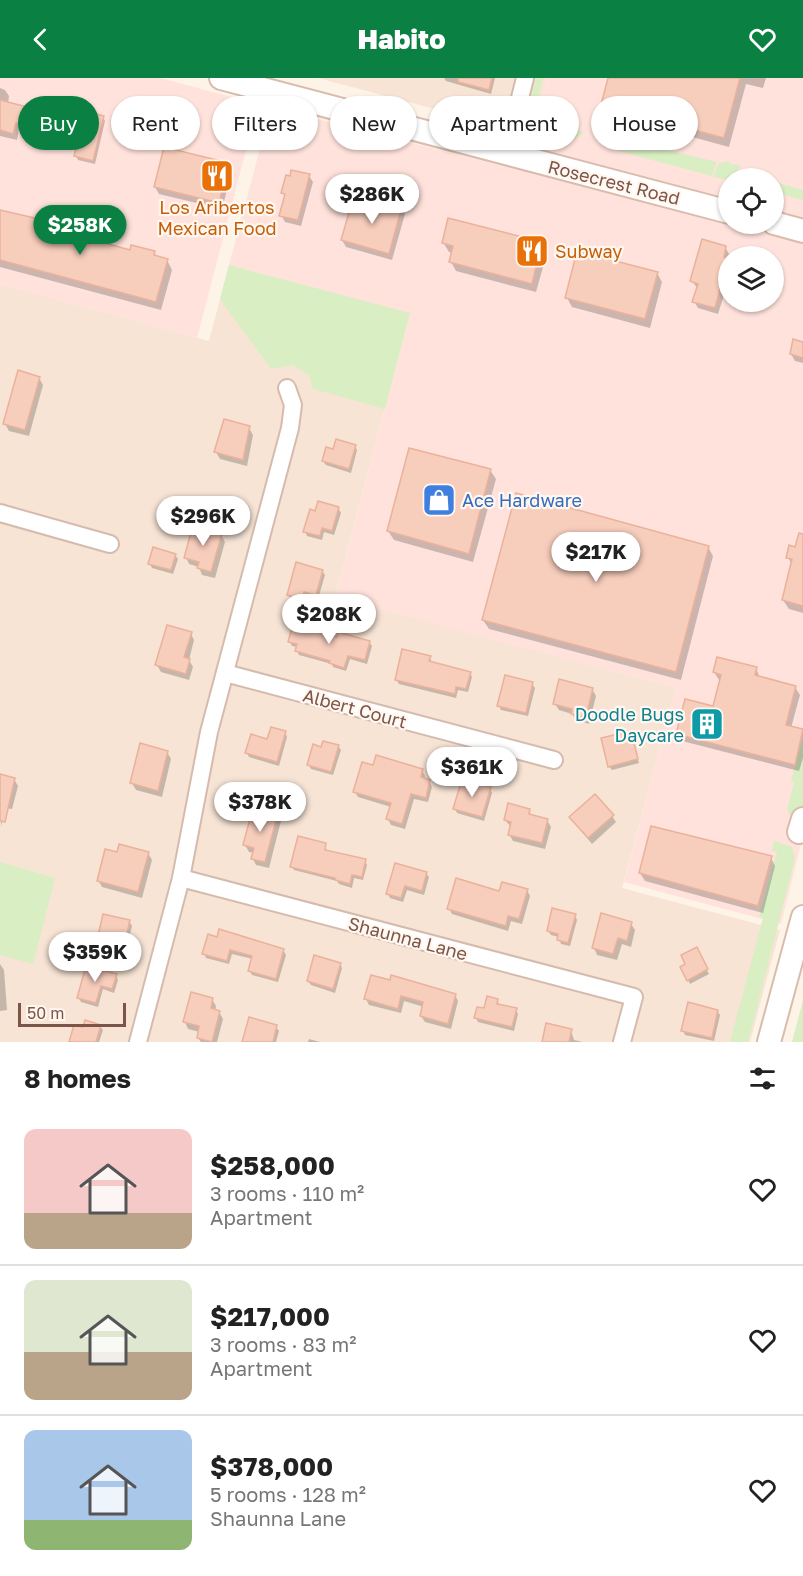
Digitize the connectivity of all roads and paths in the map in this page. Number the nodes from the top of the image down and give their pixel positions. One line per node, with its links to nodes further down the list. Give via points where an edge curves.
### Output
1 (222, 78): 3 (main road, Rosecrest Road)
2 (525, 78): 3 (street)
3 (506, 154): 4 (main road, Rosecrest Road)
4 (718, 209)
5 (784, 226): 6 (main road)
6 (803, 231)
7 (287, 388): 10 (street, via 293,405 290,428)
8 (0, 513): 9 (street)
9 (110, 544)
10 (225, 674): 11 (street, Albert Court); 12 (street, via 204,755)
11 (554, 760)
12 (182, 878): 14 (street); 15 (street, Shaunna Lane, via 634,997)
13 (802, 925): 16 (main road)
14 (138, 1042)
15 (622, 1042)
16 (770, 1042)

